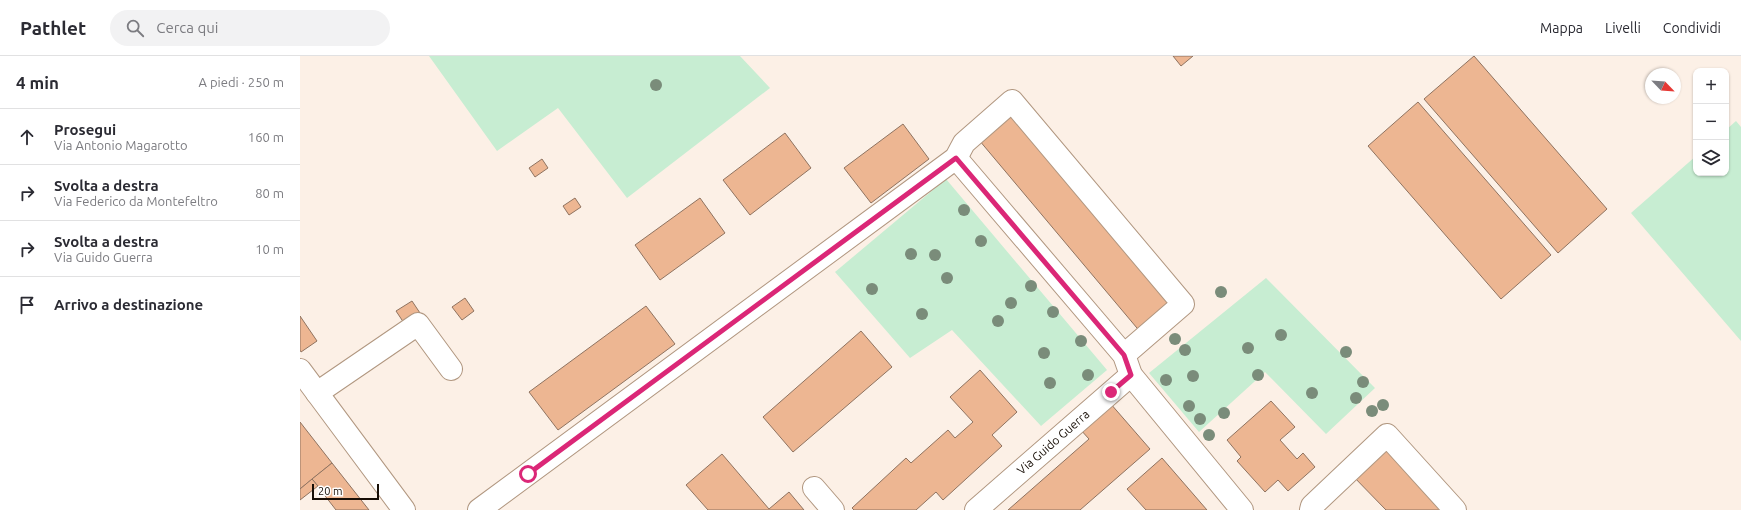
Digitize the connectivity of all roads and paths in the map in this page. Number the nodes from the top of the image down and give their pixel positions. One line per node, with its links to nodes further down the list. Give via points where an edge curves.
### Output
1 (956, 158): 2 (street); 2 (street, via 964,143 1012,102 1184,304); 9 (street)
2 (1124, 355): 5 (street)
3 (451, 369): 6 (street, via 418,324)
4 (300, 370): 6 (street)
5 (1131, 375): 11 (street, Via Guido Guerra); 12 (street)
6 (317, 393): 8 (street)
7 (814, 488): 10 (street)
8 (404, 510)
9 (479, 510)
10 (833, 510)
11 (976, 510)
12 (1242, 510)
13 (1311, 510): 14 (street, via 1312,506 1387,435)
14 (1455, 510)

